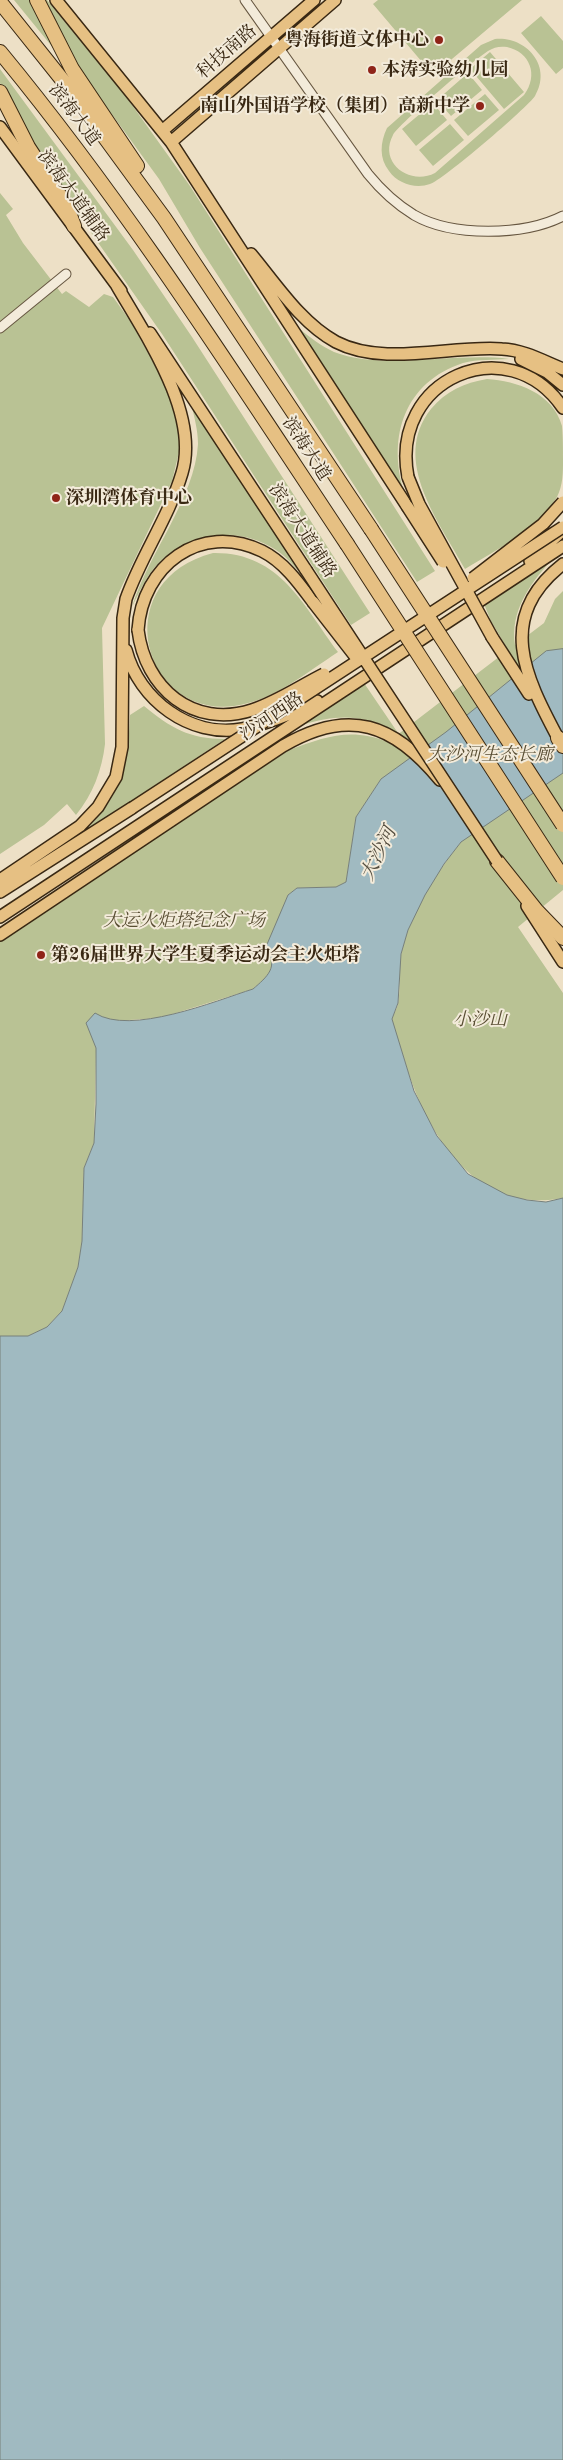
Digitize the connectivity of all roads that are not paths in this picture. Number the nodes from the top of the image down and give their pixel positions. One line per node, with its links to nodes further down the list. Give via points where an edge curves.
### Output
1 (37, 0): 16 (highway, via 72,69 131,155)
2 (56, 0): 12 (main road)
3 (245, 0): 7 (street)
4 (314, 0): 7 (main road, 科技南路)
5 (335, 0): 8 (main road, 科技南路)
6 (0, 2): 16 (highway, 滨海大道, via 79,101)
7 (270, 38): 8 (street); 12 (main road, 科技南路)
8 (278, 49): 13 (main road, 科技南路); 15 (street, via 368,174 393,201 414,215 442,225 498,231 540,225)
9 (0, 52): 40 (highway, 滨海大道, bridge, via 126,216 212,341)
10 (0, 92): 17 (highway, via 28,147 66,205)
11 (0, 127): 17 (main road, 滨海大道辅路)
12 (162, 131): 13 (main road)
13 (171, 142): 14 (main road)
14 (219, 214): 21 (main road, via 297,309 336,341 378,353 514,350); 32 (main road, bridge)
15 (563, 216)
16 (164, 218): 38 (highway, 滨海大道, bridge)
17 (74, 226): 19 (main road, 滨海大道辅路)
18 (66, 274): 20 (street)
19 (117, 286): 31 (main road, via 176,396 185,425 186,444 183,472 126,599); 35 (main road, 滨海大道辅路, bridge, via 171,362)
20 (0, 328)
21 (549, 368): 22 (main road); 23 (main road)
22 (563, 369)
23 (563, 385)
24 (563, 408): 32 (main road, bridge, via 548,390 523,375 494,368 465,372 449,379 428,395 415,414 407,436 405,463 408,477 422,510)
25 (563, 502): 30 (main road, bridge, via 542,524)
26 (563, 529): 29 (main road); 30 (main road, 沙河西路, bridge)
27 (563, 546): 29 (main road, 沙河西路)
28 (563, 564): 36 (main road, via 547,578 530,604 522,647 530,684)
29 (494, 591): 34 (main road, 沙河西路)
30 (434, 611): 33 (main road, 沙河西路, bridge)
31 (123, 636): 34 (main road, via 138,679 162,707 195,725 213,729 240,729 261,724 301,709); 41 (main road, via 122,747 116,776 98,807 80,826)
32 (492, 637): 36 (main road)
33 (364, 655): 35 (main road, bridge, via 264,706 219,715 191,708 170,696 161,686 144,661 138,630 139,615 144,596 161,570 185,551 217,542 247,545 275,559 295,578 342,641); 43 (main road, 沙河西路, bridge)
34 (366, 676): 42 (main road, 沙河西路)
35 (388, 695): 37 (main road, 滨海大道辅路, bridge)
36 (561, 743)
37 (459, 803): 39 (main road, 滨海大道辅路, bridge); 46 (main road, bridge, via 438,777 403,744 383,732 350,724 329,726 294,740)
38 (563, 825)
39 (497, 861): 47 (highway); 48 (main road, 滨海大道辅路)
40 (563, 878)
41 (0, 880)
42 (48, 886): 44 (main road, 沙河西路); 45 (main road)
43 (0, 892)
44 (0, 918)
45 (0, 928)
46 (0, 935)
47 (563, 938)
48 (563, 962)

